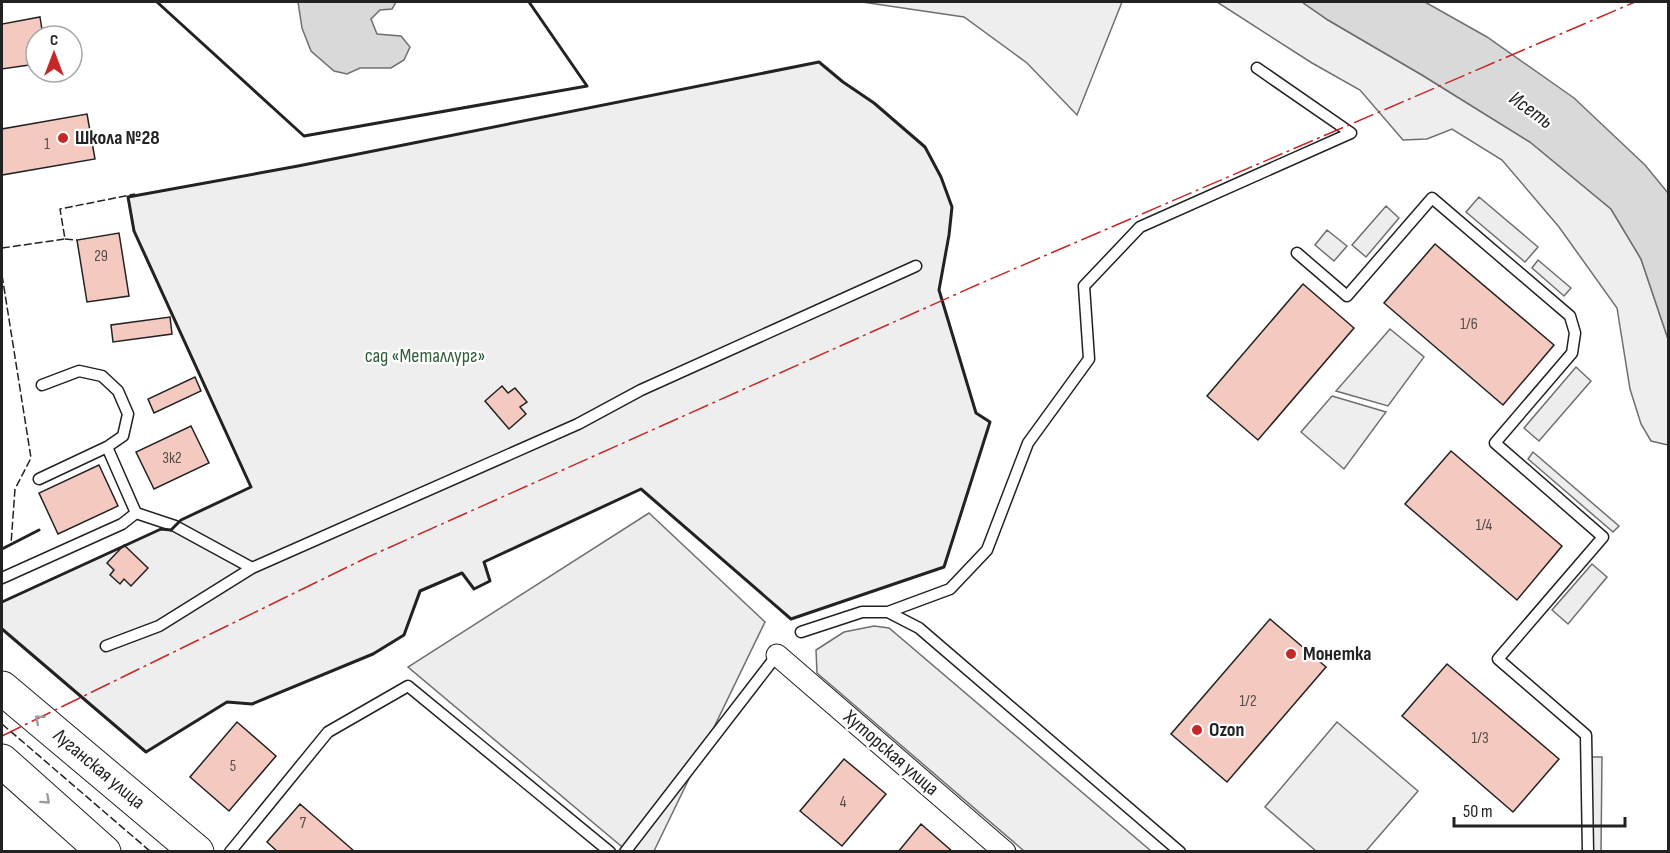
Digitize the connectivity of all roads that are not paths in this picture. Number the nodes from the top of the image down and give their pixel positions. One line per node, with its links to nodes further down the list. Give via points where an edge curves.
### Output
1 (1257, 68): 10 (lane, via 1351,133 1140,227 1084,286 1089,359 1028,444 987,550 950,589)
2 (1297, 253): 23 (lane, via 1347,296 1432,198 1570,316 1575,333 1572,353 1495,444 1603,537 1498,659 1586,735)
3 (916, 266): 8 (lane, via 642,390 578,424)
4 (42, 385): 5 (lane, via 79,370 102,376 118,391 128,414 123,436)
5 (107, 447): 6 (lane); 7 (lane)
6 (39, 479)
7 (136, 513): 8 (lane, via 176,526); 9 (lane, via 122,524)
8 (252, 568): 12 (lane, via 159,626)
9 (2, 578)
10 (888, 612): 11 (lane, via 862,612); 22 (lane, via 919,628)
11 (801, 632)
12 (106, 646)
13 (777, 655): 20 (lane); 21 (street, Хуторская улица)
14 (2, 688): 17 (main road, Луганская улица, one-way to 14)
15 (2, 761): 16 (main road, one-way to 16)
16 (104, 852)
17 (196, 852)
18 (230, 852): 19 (lane, via 328,732 408,686)
19 (610, 852)
20 (625, 852)
21 (1005, 852)
22 (1180, 852)
23 (1588, 852)

